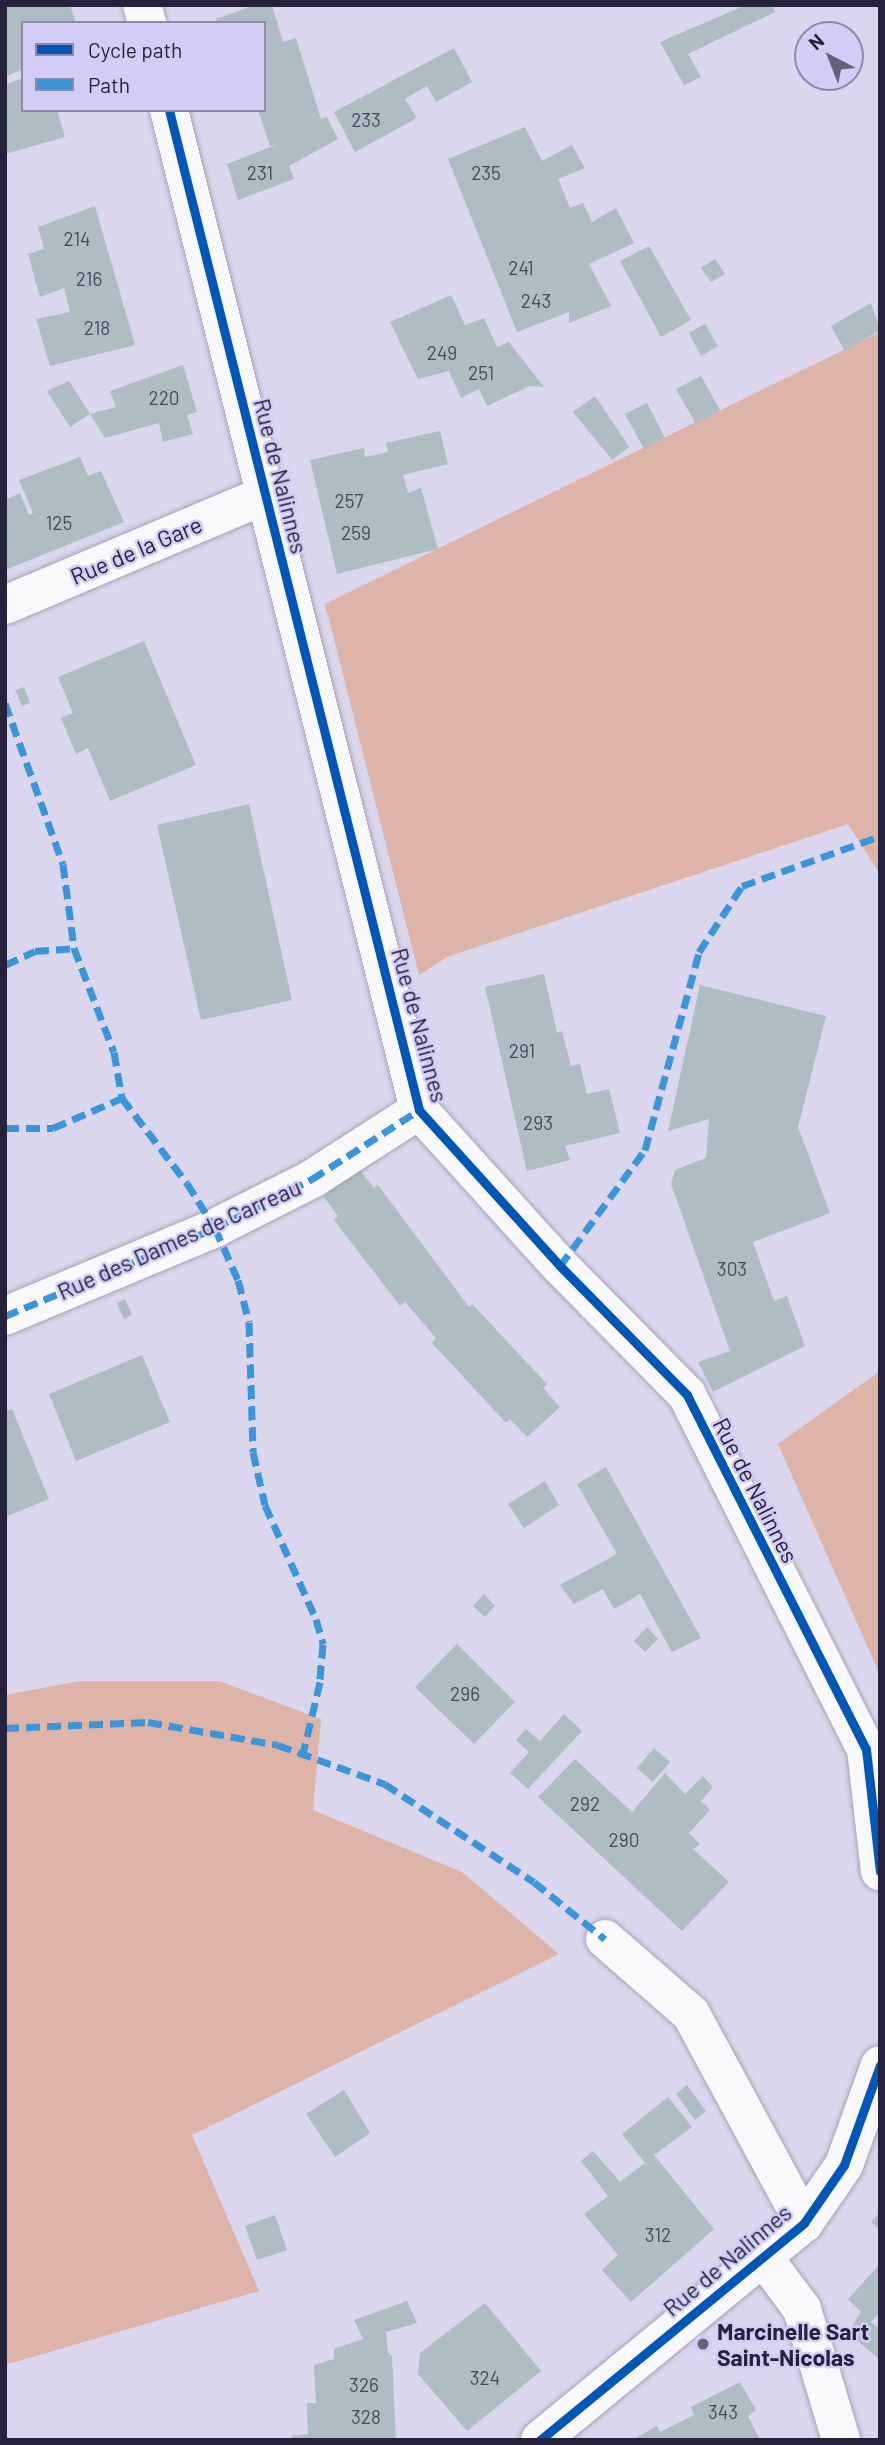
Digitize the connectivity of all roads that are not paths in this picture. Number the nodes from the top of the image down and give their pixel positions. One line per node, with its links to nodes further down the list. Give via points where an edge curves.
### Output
1 (170, 112): 2 (street, Rue de Nalinnes)
2 (266, 495): 3 (street, Rue de la Gare); 4 (street, Rue de Nalinnes)
3 (5, 605)
4 (419, 1110): 5 (street, Rue des Dames de Carreau, via 312,1179 215,1228); 6 (street, Rue de Nalinnes, via 560,1266 687,1395 866,1749)
5 (5, 1316)
6 (880, 1871)
7 (605, 1939): 9 (street, Rue de Nalinnes, via 691,2014)
8 (880, 2065): 9 (street, Rue de Nalinnes, via 844,2165)
9 (804, 2223): 10 (street, Rue de Nalinnes)
10 (764, 2258): 11 (street, Rue de Nalinnes); 12 (street, via 802,2309)
11 (540, 2440)
12 (841, 2440)

